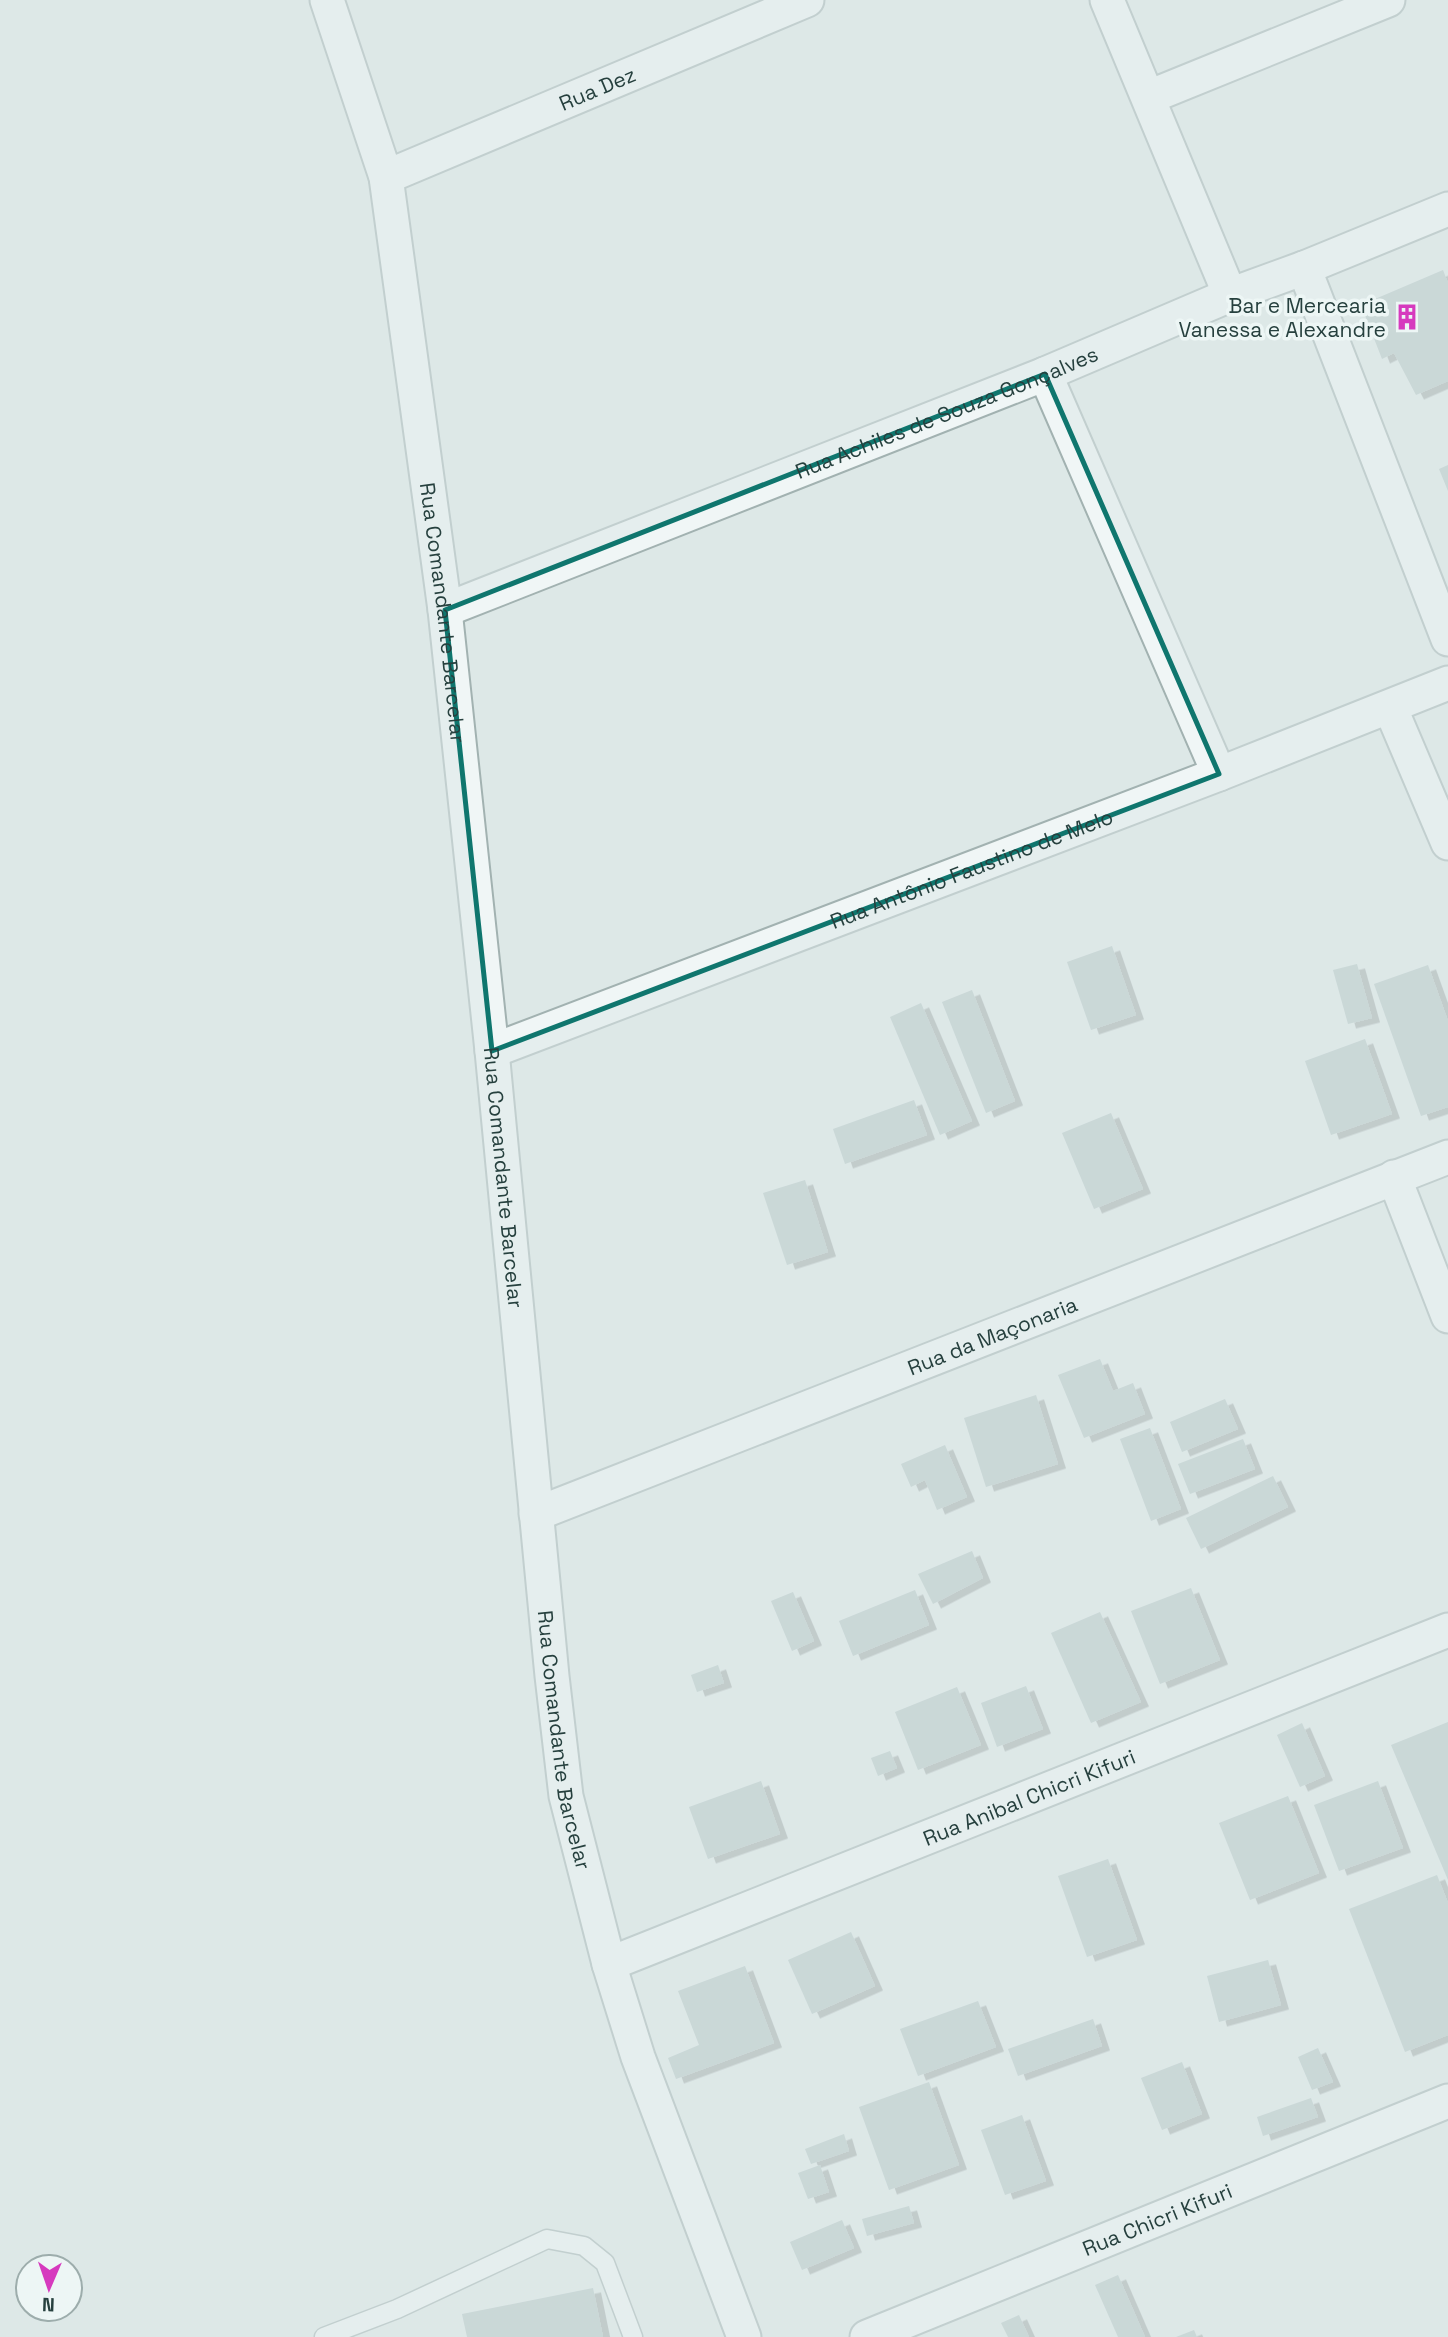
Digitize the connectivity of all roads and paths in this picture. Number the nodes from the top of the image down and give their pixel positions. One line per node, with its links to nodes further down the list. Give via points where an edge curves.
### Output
1 (327, 0): 6 (street, Rua Comandante Barcelar)
2 (807, 0): 6 (street, Rua Dez)
3 (1107, 0): 5 (street)
4 (1388, 0): 5 (street)
5 (1149, 97): 9 (street)
6 (386, 177): 11 (street, Rua Comandante Barcelar)
7 (1448, 209): 8 (street, Rua Achiles de Souza Gonçalves)
8 (1304, 268): 9 (street, Rua Achiles de Souza Gonçalves); 12 (street)
9 (1230, 296): 10 (street, Rua Achiles de Souza Gonçalves)
10 (1045, 374): 11 (street, Rua Achiles de Souza Gonçalves); 15 (street)
11 (445, 610): 17 (street, Rua Comandante Barcelar)
12 (1448, 639)
13 (1448, 683): 14 (street, Rua Antônio Faustino de Melo)
14 (1390, 706): 15 (street, Rua Antônio Faustino de Melo); 16 (street)
15 (1219, 774): 17 (street, Rua Antônio Faustino de Melo)
16 (1448, 843)
17 (492, 1051): 21 (street, Rua Comandante Barcelar)
18 (1448, 1157): 19 (street, Rua da Maçonaria)
19 (1394, 1177): 20 (street); 21 (street, Rua da Maçonaria)
20 (1448, 1316)
21 (536, 1514): 23 (street, Rua Comandante Barcelar, via 566,1796)
22 (1448, 1630): 23 (street, Rua Anibal Chicri Kifuri)
23 (609, 1964): 27 (street, Rua Comandante Barcelar, via 638,2057)
24 (1448, 2101): 28 (street, Rua Chicri Kifuri)
25 (324, 2337): 26 (lane, via 397,2309 547,2239 584,2246 605,2263)
26 (634, 2337)
27 (744, 2337)
28 (867, 2337)

